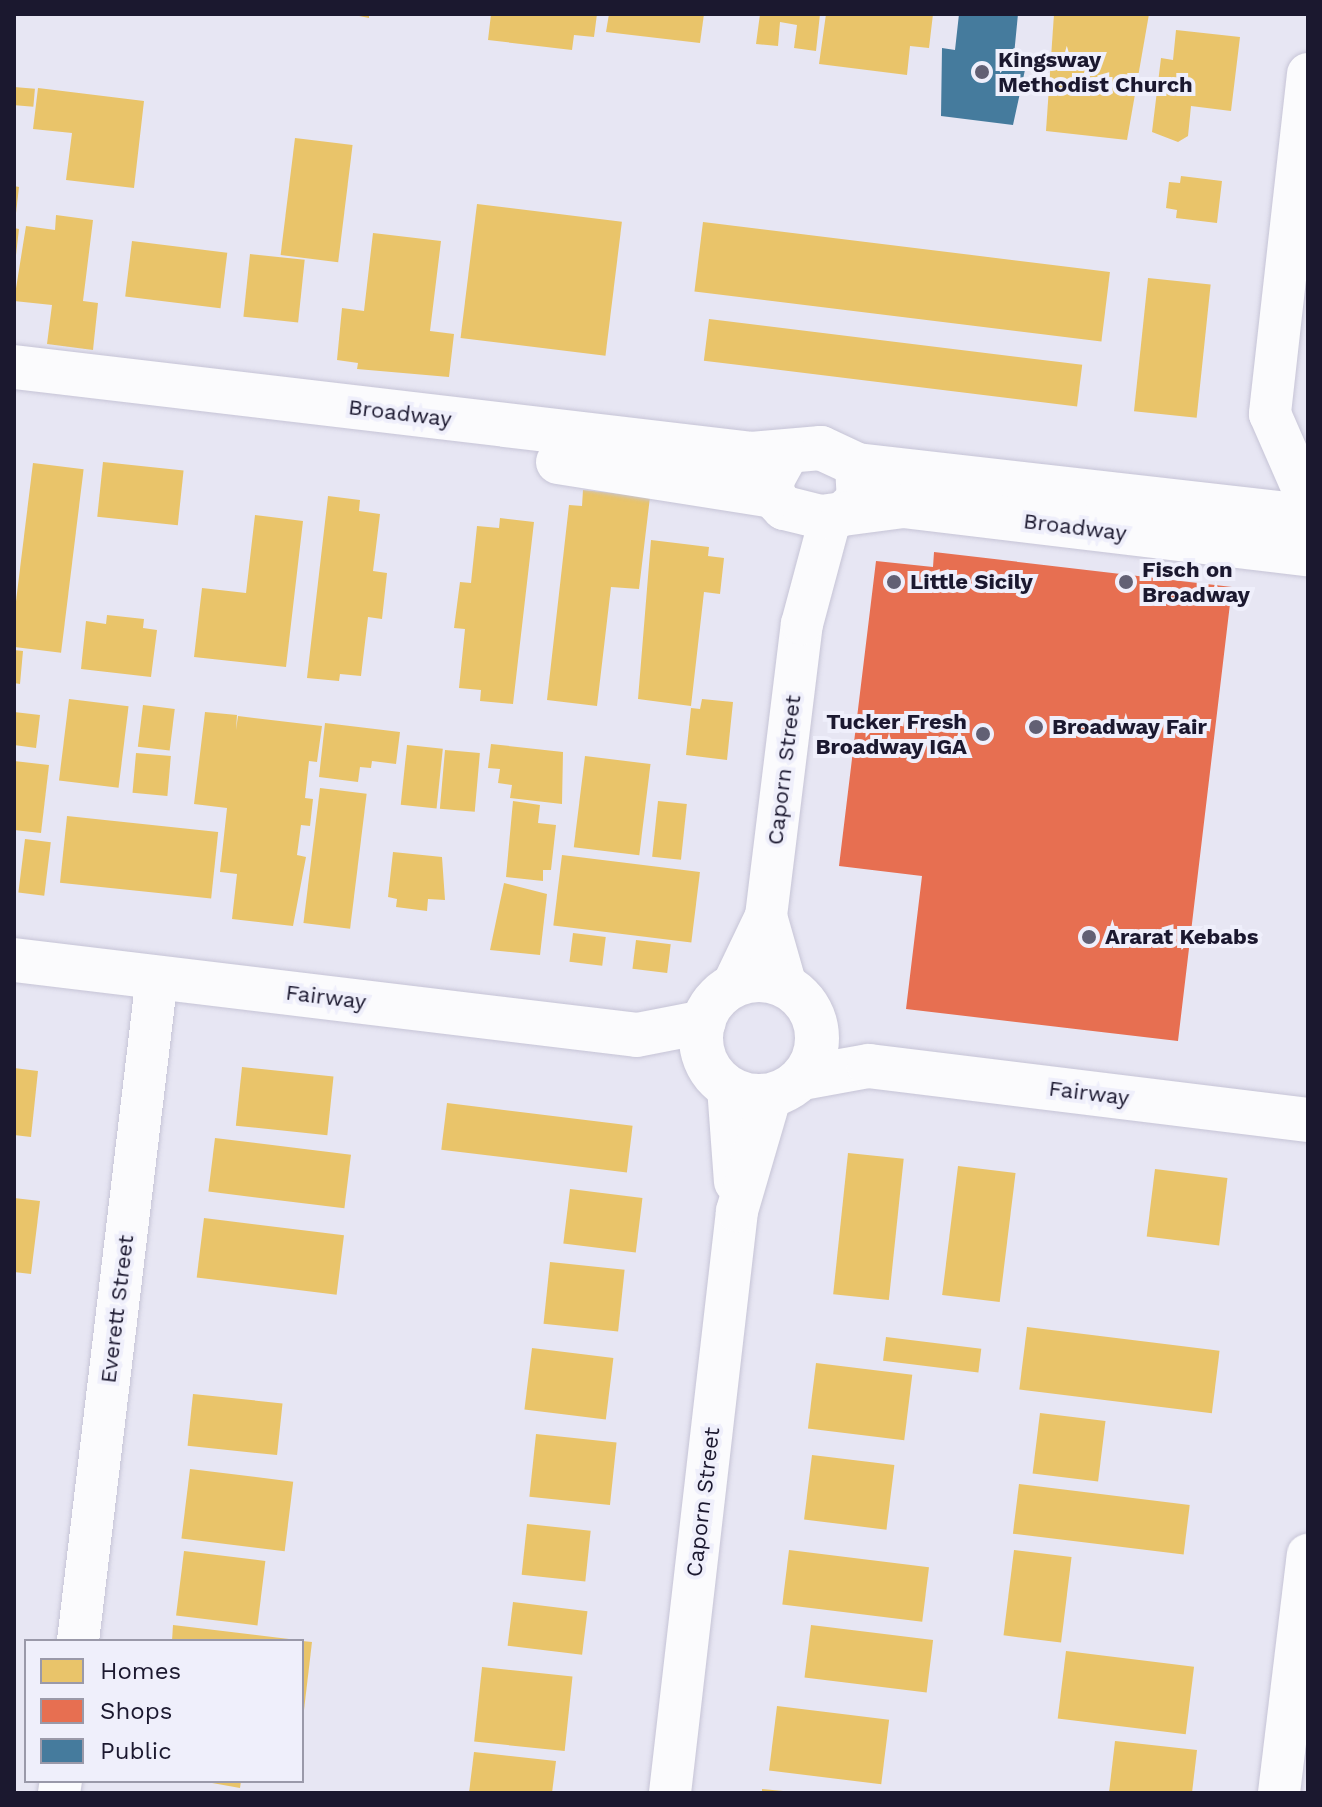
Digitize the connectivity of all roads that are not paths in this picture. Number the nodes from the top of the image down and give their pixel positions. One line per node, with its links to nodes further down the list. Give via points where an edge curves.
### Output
1 (1308, 74): 6 (street, via 1270,414)
2 (14, 367): 4 (main road, Broadway)
3 (14, 397): 7 (main road, Broadway, via 705,480)
4 (786, 455): 5 (main road, Broadway, via 821,448); 7 (main road, via 776,466)
5 (857, 465): 7 (main road, via 863,488); 8 (main road, Broadway)
6 (1308, 501)
7 (811, 510): 9 (main road, Broadway, via 903,506); 10 (street, Caporn Street)
8 (1308, 516)
9 (1308, 554)
10 (766, 916): 13 (street, Caporn Street); 14 (street, Caporn Street)
11 (14, 960): 12 (main road, Fairway)
12 (157, 977): 17 (main road, Fairway); 24 (street, Everett Street)
13 (786, 986): 14 (main road, via 769,980); 16 (main road)
14 (732, 987): 15 (main road)
15 (704, 1022): 17 (main road, Fairway); 19 (main road)
16 (816, 1027): 18 (main road, Fairway); 20 (main road)
17 (637, 1035): 19 (main road, Fairway)
18 (869, 1066): 20 (main road, Fairway); 21 (main road, Fairway)
19 (717, 1080): 20 (main road); 22 (street, Caporn Street)
20 (786, 1086): 22 (street, Caporn Street)
21 (1308, 1120)
22 (737, 1211): 25 (street, Caporn Street)
23 (1308, 1555): 26 (street)
24 (78, 1639)
25 (670, 1793)
26 (1279, 1793)

